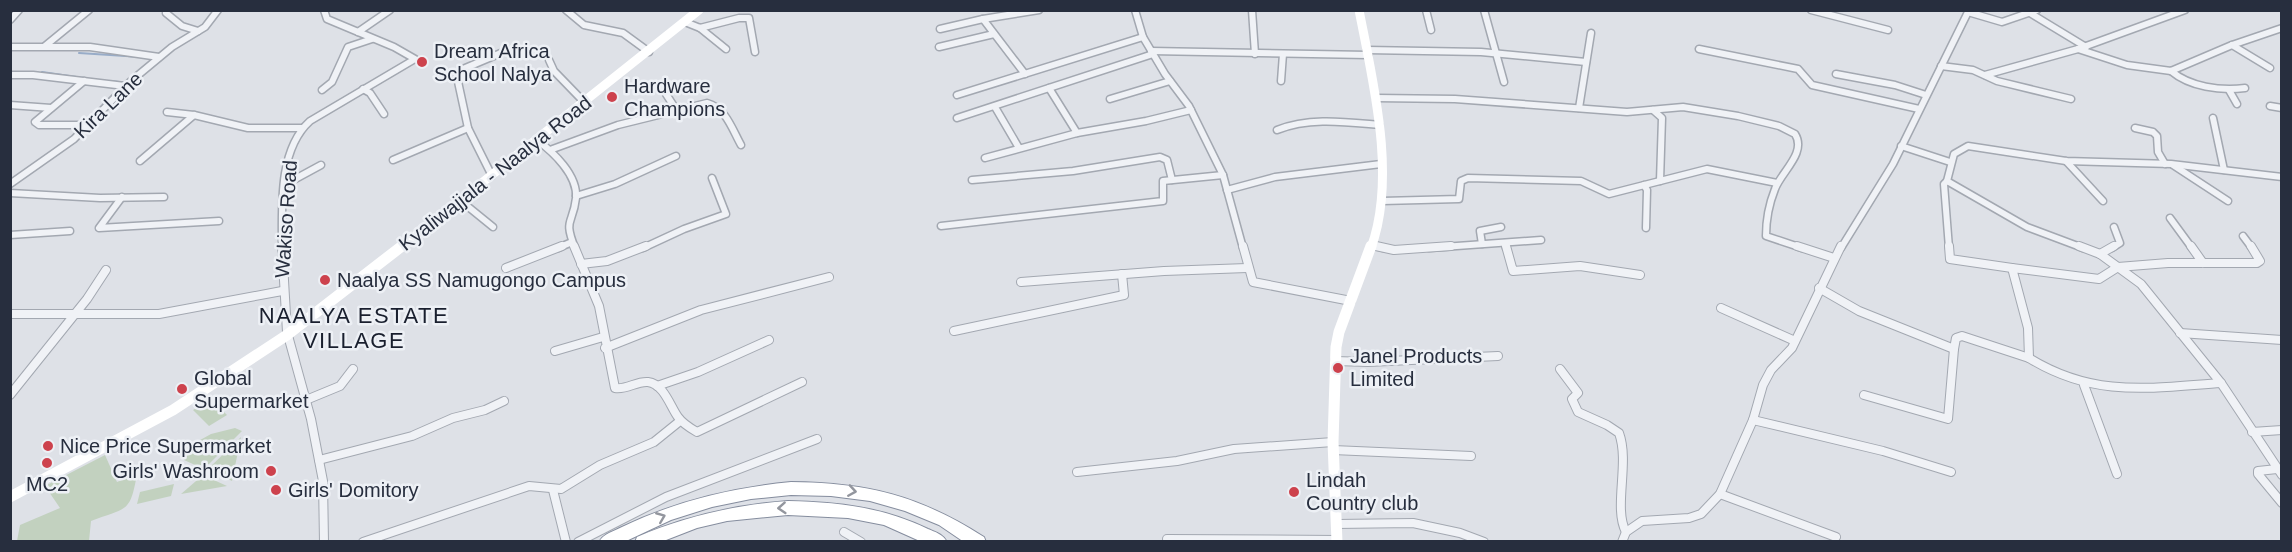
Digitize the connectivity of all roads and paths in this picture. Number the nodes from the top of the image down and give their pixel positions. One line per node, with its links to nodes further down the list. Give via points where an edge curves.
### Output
1 (18, 10): 22 (street)
2 (89, 10): 37 (street)
3 (218, 10): 30 (street, Kira Lane)
4 (390, 10): 31 (street)
5 (566, 10): 45 (street, via 584,25 623,33)
6 (1039, 10): 23 (street)
7 (1135, 10): 34 (street)
8 (1252, 10): 51 (street)
9 (1359, 10): 47 (main road)
10 (1426, 10): 28 (street)
11 (1484, 10): 49 (street)
12 (1810, 10): 29 (street)
13 (2037, 10): 20 (street)
14 (2163, 10): 21 (street)
15 (2185, 10): 21 (street)
16 (324, 11): 31 (street, via 327,19)
17 (695, 11): 24 (main road, Kyaliwajjala - Naalya Road)
18 (1969, 11): 20 (street, via 2002,22); 56 (street)
19 (166, 13): 30 (street, via 182,26)
20 (2030, 13): 38 (street)
21 (2172, 15): 38 (street)
22 (10, 20)
23 (983, 20): 27 (street); 33 (street)
24 (685, 22): 25 (street); 45 (main road, Kyaliwajjala - Naalya Road)
25 (700, 28): 41 (street); 46 (street, via 749,18)
26 (2282, 28): 36 (street)
27 (940, 29)
28 (1431, 30)
29 (1888, 30)
30 (198, 31): 53 (street, Kira Lane)
31 (358, 32): 35 (street)
32 (1591, 33): 55 (street)
33 (994, 34): 40 (street); 59 (street)
34 (1143, 37): 48 (street); 59 (street)
35 (372, 39): 70 (street, via 415,59); 71 (street, via 348,47 332,82)
36 (2232, 45): 57 (street); 58 (street)
37 (45, 46): 39 (street); 53 (street, via 90,47)
38 (2086, 46): 43 (street)
39 (14, 47): 50 (street)
40 (939, 47)
41 (726, 49)
42 (1699, 49): 87 (street, via 1798,69 1812,85)
43 (2078, 49): 58 (street, via 2127,65); 62 (street)
44 (508, 50): 99 (street, via 459,73 457,86)
45 (649, 52): 79 (main road, Kyaliwajjala - Naalya Road)
46 (755, 52)
47 (1368, 52): 49 (street); 52 (street); 76 (main road)
48 (1152, 53): 51 (street); 64 (street); 68 (street)
49 (1496, 53): 55 (street); 66 (street)
50 (10, 54)
51 (1255, 54): 52 (street)
52 (1283, 54): 65 (street)
53 (159, 57): 67 (street, Kira Lane)
54 (549, 60): 79 (street, via 554,71)
55 (1586, 62): 85 (street)
56 (1941, 66): 62 (street); 74 (street)
57 (2270, 68)
58 (2171, 70): 72 (street, via 2184,82)
59 (1024, 74): 75 (street)
60 (1836, 74): 74 (street)
61 (10, 75): 63 (street)
62 (1985, 75): 78 (street)
63 (84, 81): 67 (street); 84 (street)
64 (1170, 81): 77 (street); 90 (street)
65 (1281, 81)
66 (1504, 82)
67 (125, 86): 96 (street, Kira Lane)
68 (1049, 88): 83 (street); 102 (street)
69 (2245, 88): 72 (street)
70 (363, 89): 92 (street); 98 (street)
71 (322, 90)
72 (2229, 90): 80 (street)
73 (666, 93): 89 (street)
74 (1926, 94): 87 (street)
75 (957, 95)
76 (1376, 98): 85 (street); 97 (main road)
77 (1110, 99)
78 (2071, 99)
79 (585, 103): 103 (main road, Kyaliwajjala - Naalya Road)
80 (2237, 104)
81 (10, 105): 84 (street)
82 (2270, 106): 86 (street)
83 (995, 107): 94 (street); 106 (street)
84 (51, 108): 96 (street, via 36,124)
85 (1579, 108): 88 (street)
86 (2282, 108)
87 (1919, 109): 105 (street)
88 (1653, 110): 124 (street, via 1662,118); 127 (street, via 1699,108 1793,132 1799,145)
89 (677, 111): 104 (street, via 707,103 717,105); 107 (street, via 618,124)
90 (1191, 111): 102 (street); 118 (street)
91 (167, 112): 93 (street)
92 (384, 114)
93 (194, 115): 98 (street, via 248,128); 110 (street)
94 (957, 118)
95 (2213, 118): 117 (street)
96 (88, 125): 126 (street, Kira Lane, via 68,144)
97 (1379, 125): 101 (street, via 1304,123 1288,124); 114 (main road)
98 (302, 128): 128 (street, Wakiso Road, via 288,159)
99 (468, 128): 111 (street); 119 (street)
100 (2135, 128): 115 (street, via 2157,136 2158,152)
101 (1277, 130)
102 (1077, 133): 106 (street)
103 (537, 140): 107 (street); 119 (main road, Kyaliwajjala - Naalya Road)
104 (741, 145)
105 (1901, 146): 113 (street); 155 (street)
106 (1019, 148): 109 (street)
107 (550, 150): 132 (street, via 571,177)
108 (676, 156): 132 (street, via 625,180)
109 (985, 158)
110 (140, 160)
111 (393, 160)
112 (2067, 161): 113 (street, via 1968,146 1960,147); 115 (street); 137 (street)
113 (1950, 162): 125 (street)
114 (1381, 164): 130 (street, via 1275,177); 136 (main road)
115 (2168, 164): 117 (street); 138 (street)
116 (321, 165): 128 (street)
117 (2224, 170): 120 (street)
118 (1223, 175): 123 (street); 130 (street)
119 (492, 176): 135 (main road, Kyaliwajjala - Naalya Road)
120 (2282, 177)
121 (711, 178): 157 (street, via 726,214 620,258)
122 (972, 180): 123 (street, via 1073,171 1160,157 1167,160)
123 (1172, 180): 141 (street, via 1163,182 1163,201)
124 (1660, 181): 127 (street, via 1715,169); 129 (street)
125 (1947, 181): 154 (street, via 2027,227); 161 (street, via 1944,184 1950,259)
126 (10, 183)
127 (1777, 183): 155 (street, via 1765,218 1766,236)
128 (285, 184): 168 (street, Wakiso Road)
129 (1644, 185): 136 (street, via 1609,194 1581,181 1468,178 1461,181 1459,199); 145 (street)
130 (1227, 190): 160 (street)
131 (10, 193): 133 (street)
132 (576, 196): 150 (street, via 567,228)
133 (122, 197): 134 (street); 140 (street, via 99,228)
134 (164, 197)
135 (461, 201): 142 (street); 175 (main road, Kyaliwajjala - Naalya Road)
136 (1382, 201): 153 (main road)
137 (2103, 201)
138 (2228, 201)
139 (2170, 218): 156 (street)
140 (219, 221)
141 (941, 226)
142 (493, 227)
143 (1501, 227): 152 (street, via 1480,231)
144 (2114, 227): 154 (street, via 2120,243)
145 (1646, 228)
146 (70, 231): 147 (street)
147 (10, 235)
148 (2243, 236): 156 (street, via 2260,261)
149 (1541, 240): 151 (street)
150 (572, 242): 157 (street); 159 (street)
151 (1505, 243): 152 (street); 164 (street, via 1513,271 1580,266)
152 (1482, 244): 153 (street, via 1394,250)
153 (1371, 245): 169 (main road)
154 (2100, 254): 158 (street)
155 (1834, 258): 167 (street)
156 (2203, 263): 158 (street)
157 (581, 264): 176 (street, via 599,306)
158 (2118, 267): 161 (street, via 2099,279); 174 (street, via 2141,284)
159 (506, 268)
160 (1247, 268): 163 (street); 169 (street, via 1253,282)
161 (2012, 268): 184 (street, via 2028,328)
162 (106, 270): 172 (street)
163 (1122, 274): 166 (street); 173 (street, via 1124,295)
164 (1640, 275)
165 (829, 277): 180 (street, via 701,310)
166 (1021, 282)
167 (1819, 288): 178 (street); 181 (street, via 1868,315)
168 (282, 291): 172 (street, via 176,313); 175 (street, Wakiso Road)
169 (1351, 301): 185 (main road, via 1339,332)
170 (1721, 308): 178 (street)
171 (10, 314): 172 (street)
172 (73, 315): 192 (street)
173 (954, 331)
174 (2180, 333): 179 (street); 189 (street)
175 (287, 335): 194 (street, Wakiso Road); 210 (main road, Kyaliwajjala - Naalya Road, via 173,410)
176 (603, 337): 180 (street); 182 (street)
177 (769, 340): 191 (street)
178 (1795, 340): 196 (street, via 1767,378)
179 (2282, 340)
180 (606, 348): 191 (street, via 615,388 648,382)
181 (1954, 349): 184 (street, via 1956,338 1962,336); 193 (street, via 1948,419)
182 (555, 351)
183 (1497, 356): 185 (street)
184 (2029, 358): 190 (street, via 2058,377)
185 (1335, 361): 201 (main road)
186 (353, 369): 194 (street, via 340,386)
187 (1560, 369): 214 (street, via 1578,393 1572,399 1577,411 1619,434 1623,456 1621,523)
188 (802, 382): 197 (street, via 697,432)
189 (2221, 383): 190 (street, via 2155,388); 199 (street)
190 (2084, 385): 207 (street)
191 (657, 386): 197 (street)
192 (10, 395)
193 (1864, 395)
194 (306, 400): 203 (street, Wakiso Road)
195 (504, 401): 203 (street, via 412,436)
196 (1753, 420): 205 (street); 209 (street)
197 (680, 421): 208 (street, via 654,442)
198 (2282, 430): 199 (street)
199 (2252, 432): 206 (street)
200 (817, 439): 221 (street, via 666,497)
201 (1333, 446): 202 (street); 204 (street, via 1234,449 1178,461); 212 (main road)
202 (1471, 456)
203 (319, 460): 218 (street, Wakiso Road, via 326,519)
204 (1077, 472)
205 (1952, 472)
206 (2279, 472): 211 (street, via 2258,474)
207 (2117, 474)
208 (553, 490): 219 (street, via 530,486); 220 (street)
209 (1720, 494): 214 (street, via 1701,514 1642,521); 215 (street)
210 (10, 497)
211 (2282, 503)
212 (1336, 524): 217 (main road); 227 (street, via 1413,523)
213 (844, 532): 224 (street)
214 (1626, 532): 228 (street)
215 (1836, 537)
216 (1167, 539): 217 (street)
217 (1337, 541)
218 (324, 542)
219 (363, 542)
220 (566, 542)
221 (578, 542)
222 (607, 542): 226 (highway, one-way to 226, via 675,511 710,501 809,489 847,490 908,505 934,515)
223 (643, 542): 225 (highway, one-way to 223, via 878,516 811,506 726,516)
224 (861, 542)
225 (939, 542)
226 (978, 542)
227 (1484, 542)
228 (1622, 542)

